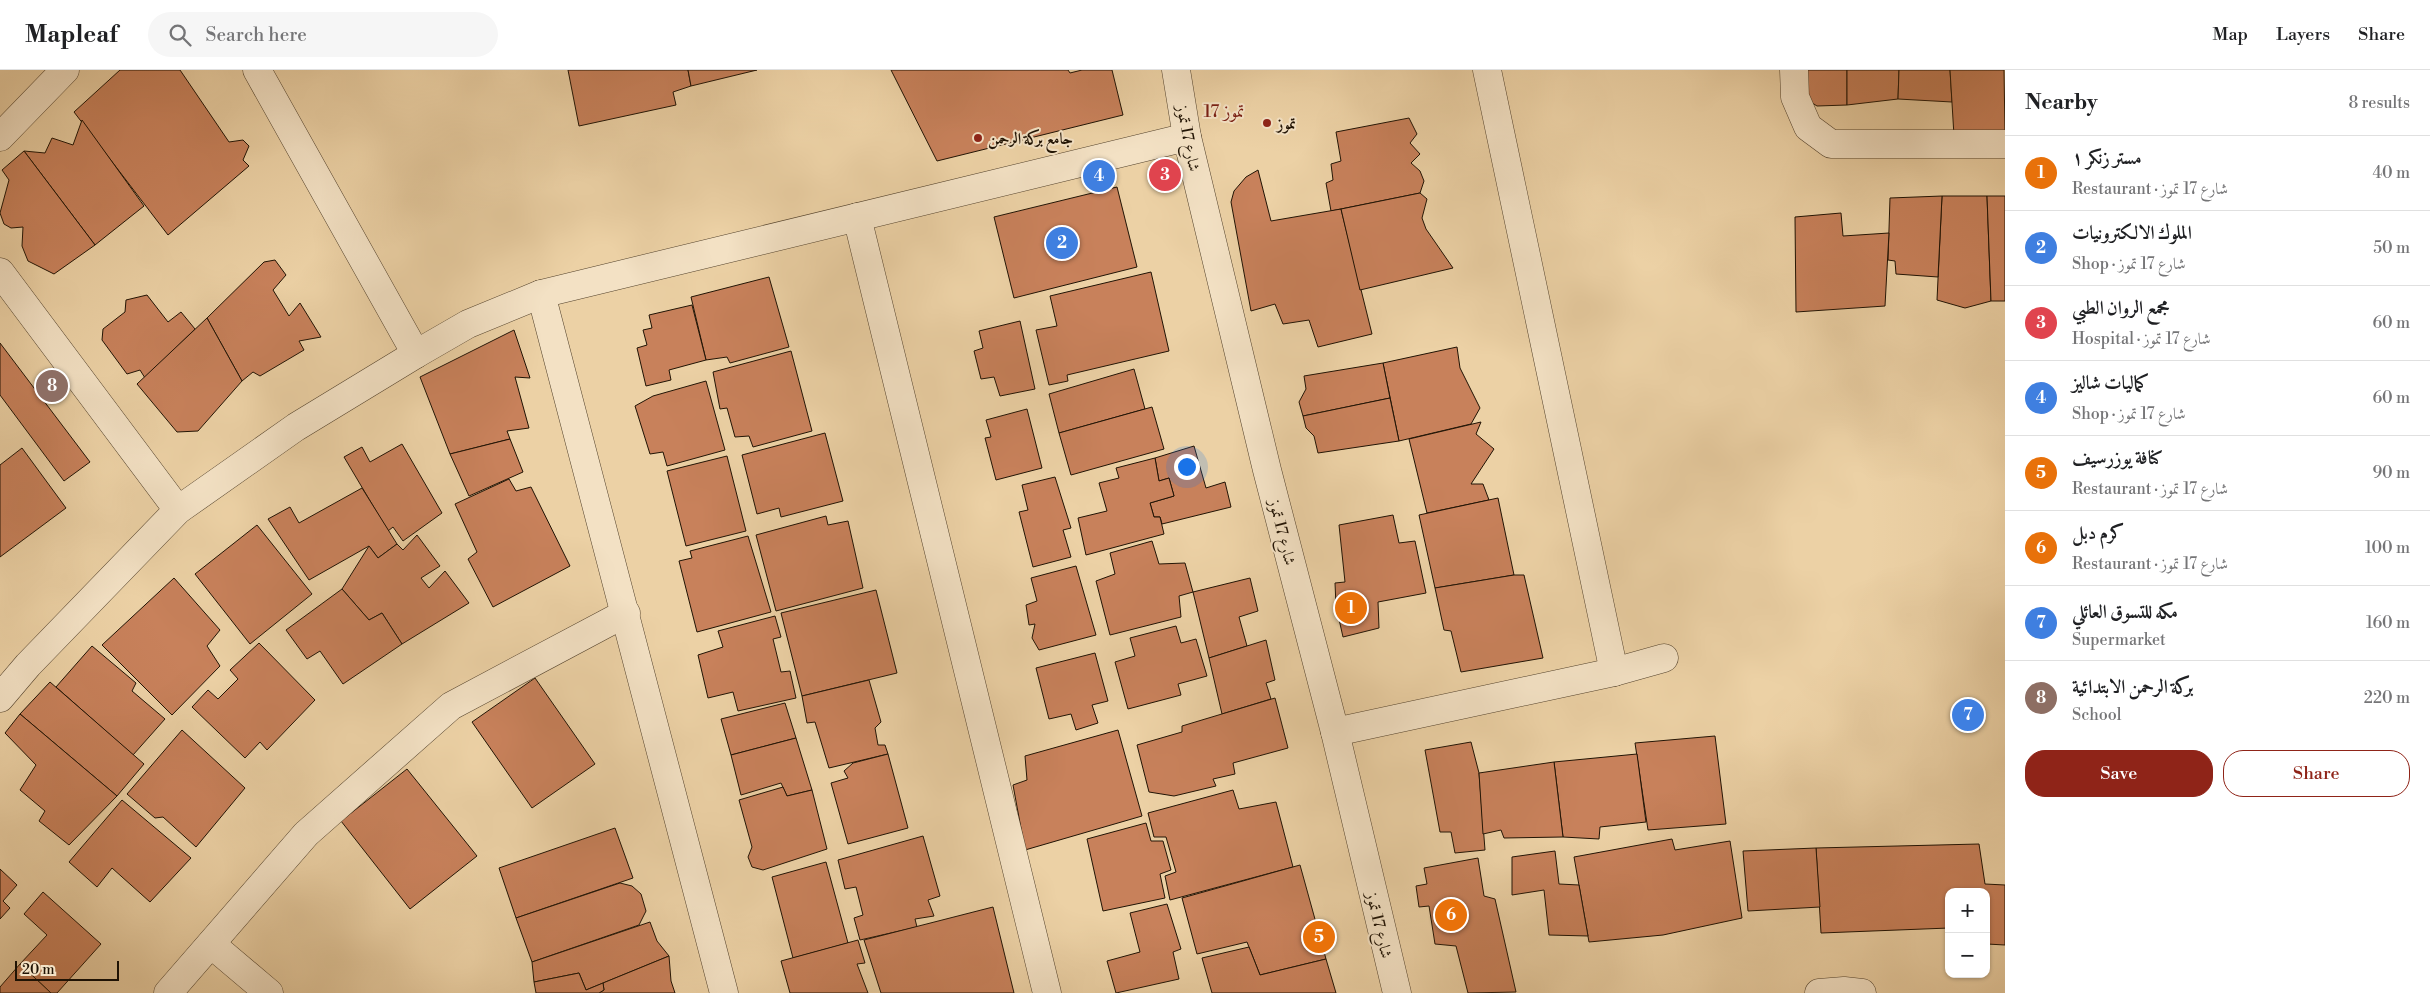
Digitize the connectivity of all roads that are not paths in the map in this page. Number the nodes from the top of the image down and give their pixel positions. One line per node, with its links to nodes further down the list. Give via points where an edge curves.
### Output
1 (65, 70): 6 (street)
2 (257, 70): 12 (street)
3 (1176, 70): 7 (street, شارع 17 تموز)
4 (1487, 70): 16 (street)
5 (1794, 70): 8 (street, via 1795,97 1808,127 1832,144)
6 (0, 137)
7 (1187, 137): 9 (street); 18 (street, شارع 17 تموز)
8 (2005, 144)
9 (857, 217): 11 (street); 23 (street)
10 (0, 272): 13 (street)
11 (541, 294): 12 (street, via 468,324); 14 (street)
12 (416, 354): 13 (street, via 296,427)
13 (178, 510): 17 (street)
14 (626, 614): 19 (street, via 451,706 306,834); 22 (street)
15 (1664, 658): 16 (street)
16 (1614, 672): 18 (street)
17 (0, 698)
18 (1334, 732): 24 (street, شارع 17 تموز)
19 (211, 944): 20 (street); 21 (street)
20 (168, 993)
21 (269, 993)
22 (724, 993)
23 (1047, 993)
24 (1397, 993)
25 (1819, 993): 26 (street)
26 (1862, 993)

